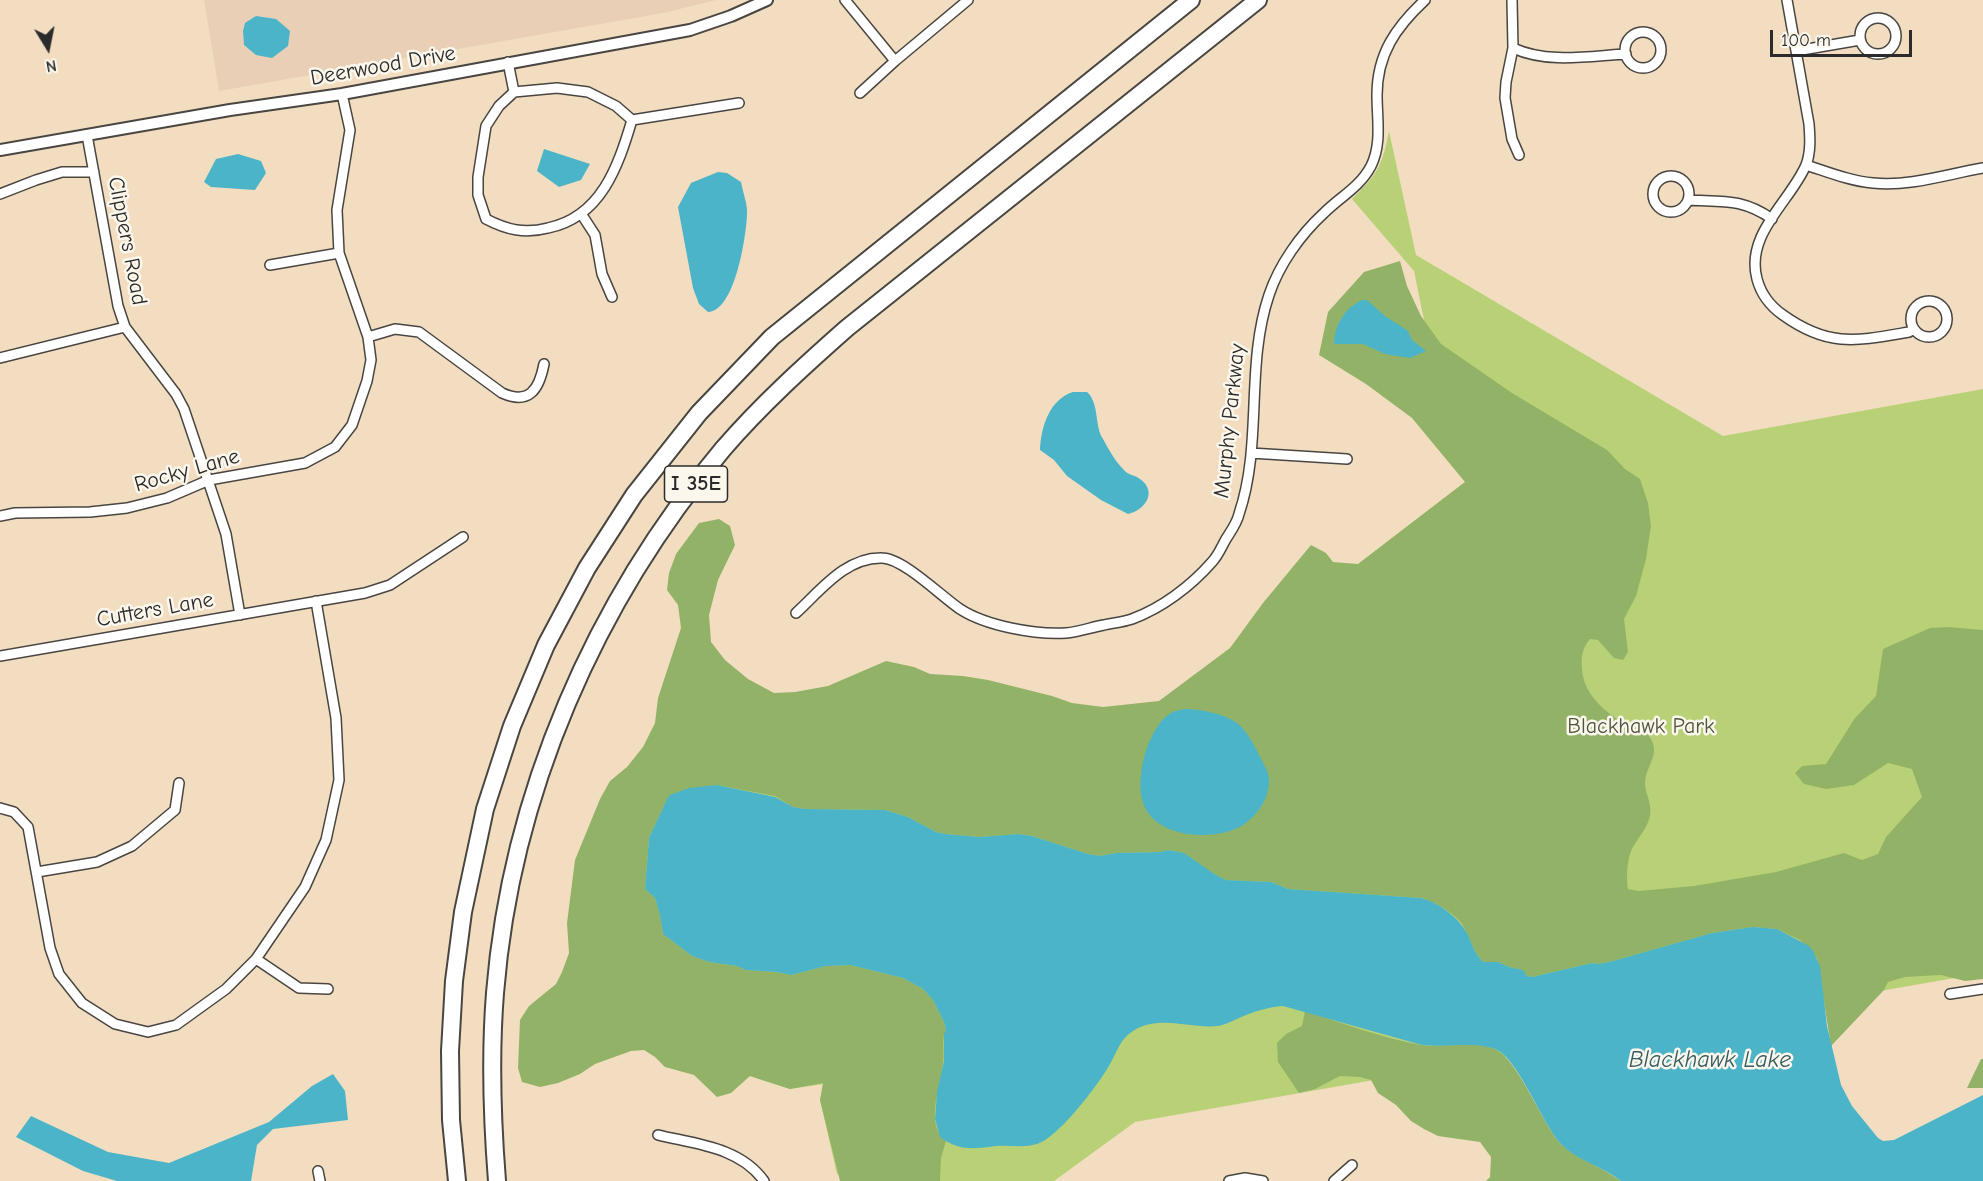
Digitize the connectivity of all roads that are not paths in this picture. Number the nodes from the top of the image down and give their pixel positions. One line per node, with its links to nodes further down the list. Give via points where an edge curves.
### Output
1 (767, 0): 13 (street, Deerwood Drive, via 690,30)
2 (845, 0): 14 (street)
3 (968, 0): 14 (street)
4 (1191, 0): 56 (highway, I 35E, via 772,337 699,413 634,495 587,568 546,645 512,726 485,809 463,912 450,1051)
5 (1258, 0): 57 (highway, I 35E, via 847,328 784,384 731,441 665,524 620,595 581,669 549,747 520,843 503,925 495,992 493,1126)
6 (1425, 0): 38 (street, Murphy Parkway, via 1402,21 1379,71 1379,137 1371,165 1357,185 1323,213 1301,238 1282,265 1269,295 1258,341)
7 (1512, 0): 10 (street)
8 (1787, 0): 11 (street)
9 (1860, 39): 9 (street, via 1869,52 1880,54 1890,50 1896,35 1888,21 1873,18 1864,24); 11 (street)
10 (1514, 48): 12 (street, via 1529,55 1555,57); 22 (street, via 1505,98)
11 (1796, 51): 23 (street, via 1810,134)
12 (1626, 54)
13 (508, 62): 15 (street); 17 (street, Deerwood Drive)
14 (895, 62): 16 (street)
15 (514, 92): 19 (street, via 557,88 588,92 616,106); 28 (street, via 486,126 478,177 478,195 486,219 505,229 532,232)
16 (861, 93)
17 (342, 94): 20 (street, Deerwood Drive); 30 (street, Rocky Lane, via 350,130 337,210)
18 (739, 103): 19 (street)
19 (632, 120): 28 (street, via 612,175)
20 (87, 135): 21 (street, Deerwood Drive); 25 (street, Clippers Road)
21 (0, 150)
22 (1519, 155)
23 (1806, 165): 24 (street, via 1874,183 1908,182); 29 (street)
24 (1983, 168)
25 (94, 172): 26 (street, via 62,172); 33 (street, Clippers Road)
26 (0, 194)
27 (1688, 200): 29 (street, via 1735,202 1754,207)
28 (582, 215): 32 (street, via 595,235 602,274)
29 (1772, 219): 34 (street, via 1760,239 1755,269 1761,292 1776,310 1800,327 1839,340 1860,340)
30 (339, 252): 31 (street); 35 (street, Rocky Lane)
31 (270, 265)
32 (612, 297)
33 (124, 327): 36 (street); 40 (street, Clippers Road, via 176,394)
34 (1914, 329)
35 (368, 337): 37 (street, via 395,329 419,332 513,398 525,397 535,390); 40 (street, Rocky Lane, via 368,381 352,425 335,447 305,463)
36 (0, 358)
37 (544, 364)
38 (1251, 453): 39 (street); 44 (street, Murphy Parkway, via 1239,516 1214,561 1177,596 1132,619 1066,633 1015,630 961,610 887,558 861,560 842,571)
39 (1347, 459)
40 (209, 480): 41 (street, Rocky Lane, via 167,498 127,508); 45 (street, Clippers Road, via 226,534)
41 (0, 516)
42 (463, 537): 43 (street, Cutters Lane, via 390,585)
43 (316, 602): 45 (street, Cutters Lane); 50 (street, via 336,717 339,780 327,840 305,887)
44 (796, 613)
45 (240, 615): 46 (street, Cutters Lane)
46 (0, 656)
47 (179, 783): 49 (street, via 175,810 132,846 98,862)
48 (0, 808): 49 (street, via 14,812 28,827)
49 (37, 872): 50 (street, via 50,948 59,974 82,1003 116,1024 148,1032 177,1025 226,988)
50 (256, 959): 51 (street, via 299,988)
51 (328, 989)
52 (1983, 989): 53 (street)
53 (1950, 994)
54 (658, 1135): 58 (street, via 729,1152)
55 (1352, 1165): 61 (street)
56 (457, 1181)
57 (498, 1181)
58 (764, 1181)
59 (1229, 1181): 60 (street)
60 (1263, 1181)
61 (1334, 1181)

